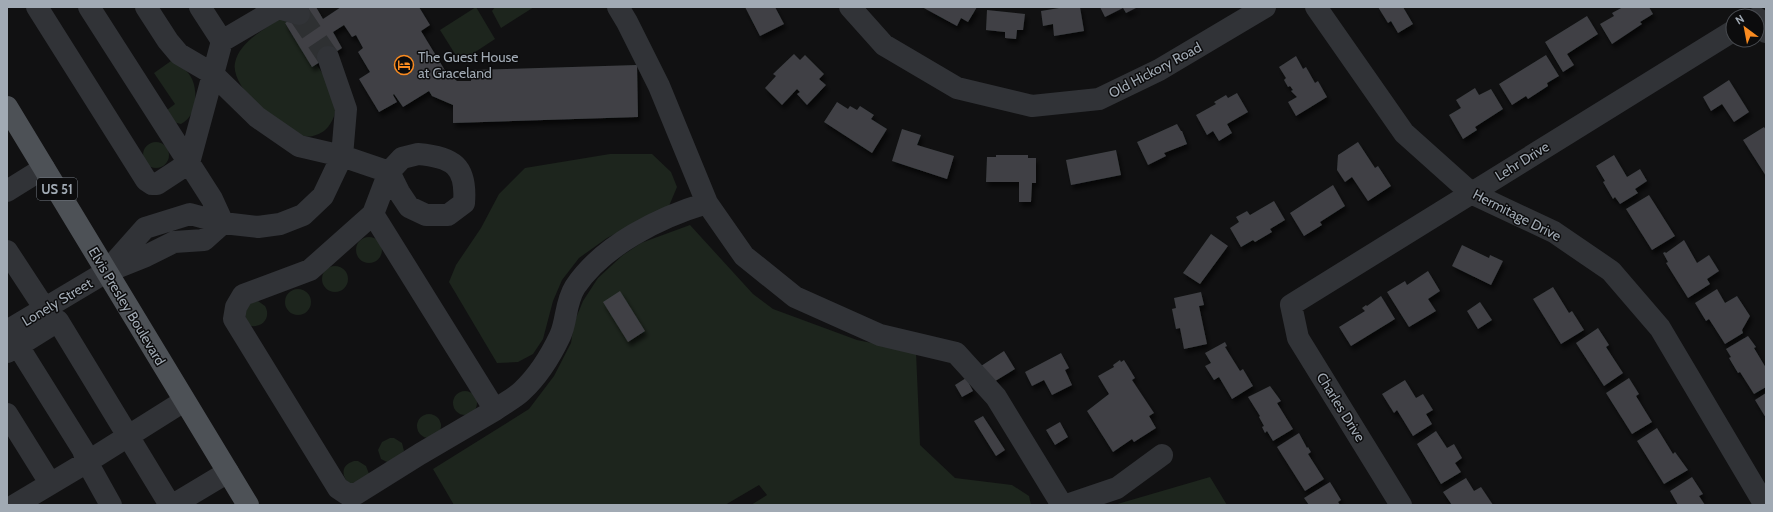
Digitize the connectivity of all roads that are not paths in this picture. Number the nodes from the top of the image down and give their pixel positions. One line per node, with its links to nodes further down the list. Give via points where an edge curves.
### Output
1 (37, 7): 16 (street, via 146,180 157,184)
2 (89, 7): 16 (street)
3 (146, 7): 13 (street, via 179,54)
4 (200, 7): 11 (street)
5 (618, 7): 20 (street, via 659,86)
6 (850, 7): 7 (street, Old Hickory Road, via 884,45 957,88 1032,106 1099,99 1159,70)
7 (1265, 7)
8 (1316, 7): 19 (street, Hermitage Drive, via 1404,133)
9 (299, 14): 11 (street, via 278,8)
10 (1725, 36): 19 (street, Lehr Drive)
11 (222, 41): 13 (street)
12 (328, 57): 15 (street, via 346,109)
13 (213, 74): 15 (street, via 257,117 299,146); 16 (street)
14 (7, 107): 17 (main road, Elvis Presley Boulevard / US 51)
15 (342, 156): 21 (street, via 389,172); 22 (street, Lonely Street, via 323,196 303,215 280,224 258,227)
16 (189, 163): 22 (street)
17 (44, 168): 18 (street); 24 (main road, Elvis Presley Boulevard / US 51)
18 (7, 191)
19 (1471, 193): 25 (street, Lehr Drive); 45 (street, Hermitage Drive, via 1554,232 1611,271 1660,328)
20 (707, 203): 29 (street, via 660,221 620,244 592,265 575,288 566,309 560,335 541,367 522,391); 42 (street, via 744,256 795,297 880,335 956,353 996,397)
21 (374, 214): 29 (street); 29 (street, via 310,270 243,295 236,307 234,319 338,488 346,494 356,494)
22 (223, 222): 24 (street, Lonely Street, via 190,214 145,228)
23 (7, 251): 26 (street)
24 (106, 272): 26 (street, Lonely Street); 28 (main road, Elvis Presley Boulevard / US 51)
25 (1291, 305): 44 (street, Charles Drive, via 1298,338)
26 (44, 309): 27 (street, Lonely Street)
27 (11, 343): 31 (street, via 58,321); 33 (street, via 83,450)
28 (184, 401): 31 (street); 34 (main road, Elvis Presley Boulevard / US 51)
29 (494, 410)
30 (7, 414): 35 (street)
31 (129, 436): 33 (street); 38 (street)
32 (1162, 455): 37 (street)
33 (86, 462): 35 (street); 40 (street)
34 (228, 472): 38 (street); 41 (main road, Elvis Presley Boulevard / US 51)
35 (50, 483): 39 (street)
36 (7, 495): 39 (street)
37 (1118, 497): 43 (street)
38 (175, 504)
39 (14, 505)
40 (111, 505)
41 (248, 505)
42 (1062, 505)
43 (1067, 505)
44 (1401, 505)
45 (1765, 505)

